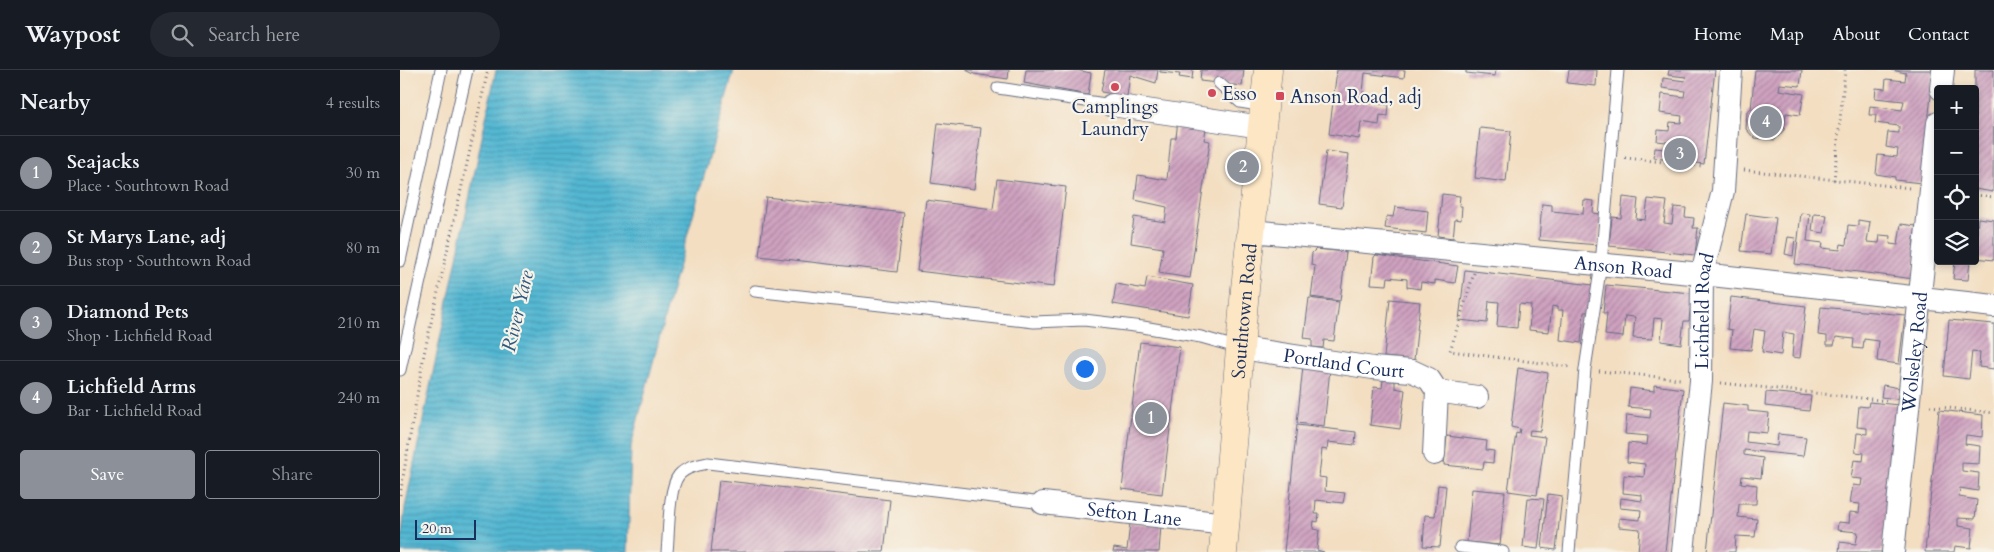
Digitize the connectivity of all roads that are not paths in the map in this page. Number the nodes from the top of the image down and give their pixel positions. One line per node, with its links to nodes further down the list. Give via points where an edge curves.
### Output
1 (441, 70): 14 (lane)
2 (468, 70): 21 (lane)
3 (1268, 70): 11 (street, Southtown Road)
4 (1618, 70): 15 (lane)
5 (1731, 70): 16 (street, Lichfield Road, via 1723,190)
6 (1943, 70): 8 (street)
7 (1220, 83): 11 (lane, via 1240,102)
8 (1941, 85)
9 (998, 88): 10 (lane)
10 (1112, 105): 11 (street)
11 (1264, 117): 13 (street, Southtown Road)
12 (1937, 130): 18 (street, Wolseley Road)
13 (1251, 231): 15 (street, Anson Road); 20 (street, Southtown Road)
14 (400, 261)
15 (1601, 264): 16 (street, Anson Road); 31 (lane, via 1586,369)
16 (1702, 274): 18 (street, Anson Road); 32 (street, Lichfield Road, via 1701,381)
17 (754, 291): 20 (lane, via 1034,322 1084,320 1201,337)
18 (1918, 298): 19 (street, Anson Road); 33 (street, Wolseley Road)
19 (1994, 306)
20 (1241, 348): 22 (street, Portland Court, via 1412,371 1429,379); 26 (street, Southtown Road)
21 (400, 370)
22 (1437, 391): 23 (street); 24 (street)
23 (1477, 397)
24 (1434, 454)
25 (1043, 503): 26 (street, Sefton Lane); 28 (lane, via 708,463 690,468 678,476 671,498)
26 (1226, 524): 29 (street, Southtown Road)
27 (1460, 548): 30 (lane)
28 (668, 552)
29 (1223, 552)
30 (1502, 552)
31 (1569, 552)
32 (1683, 552)
33 (1893, 552)

